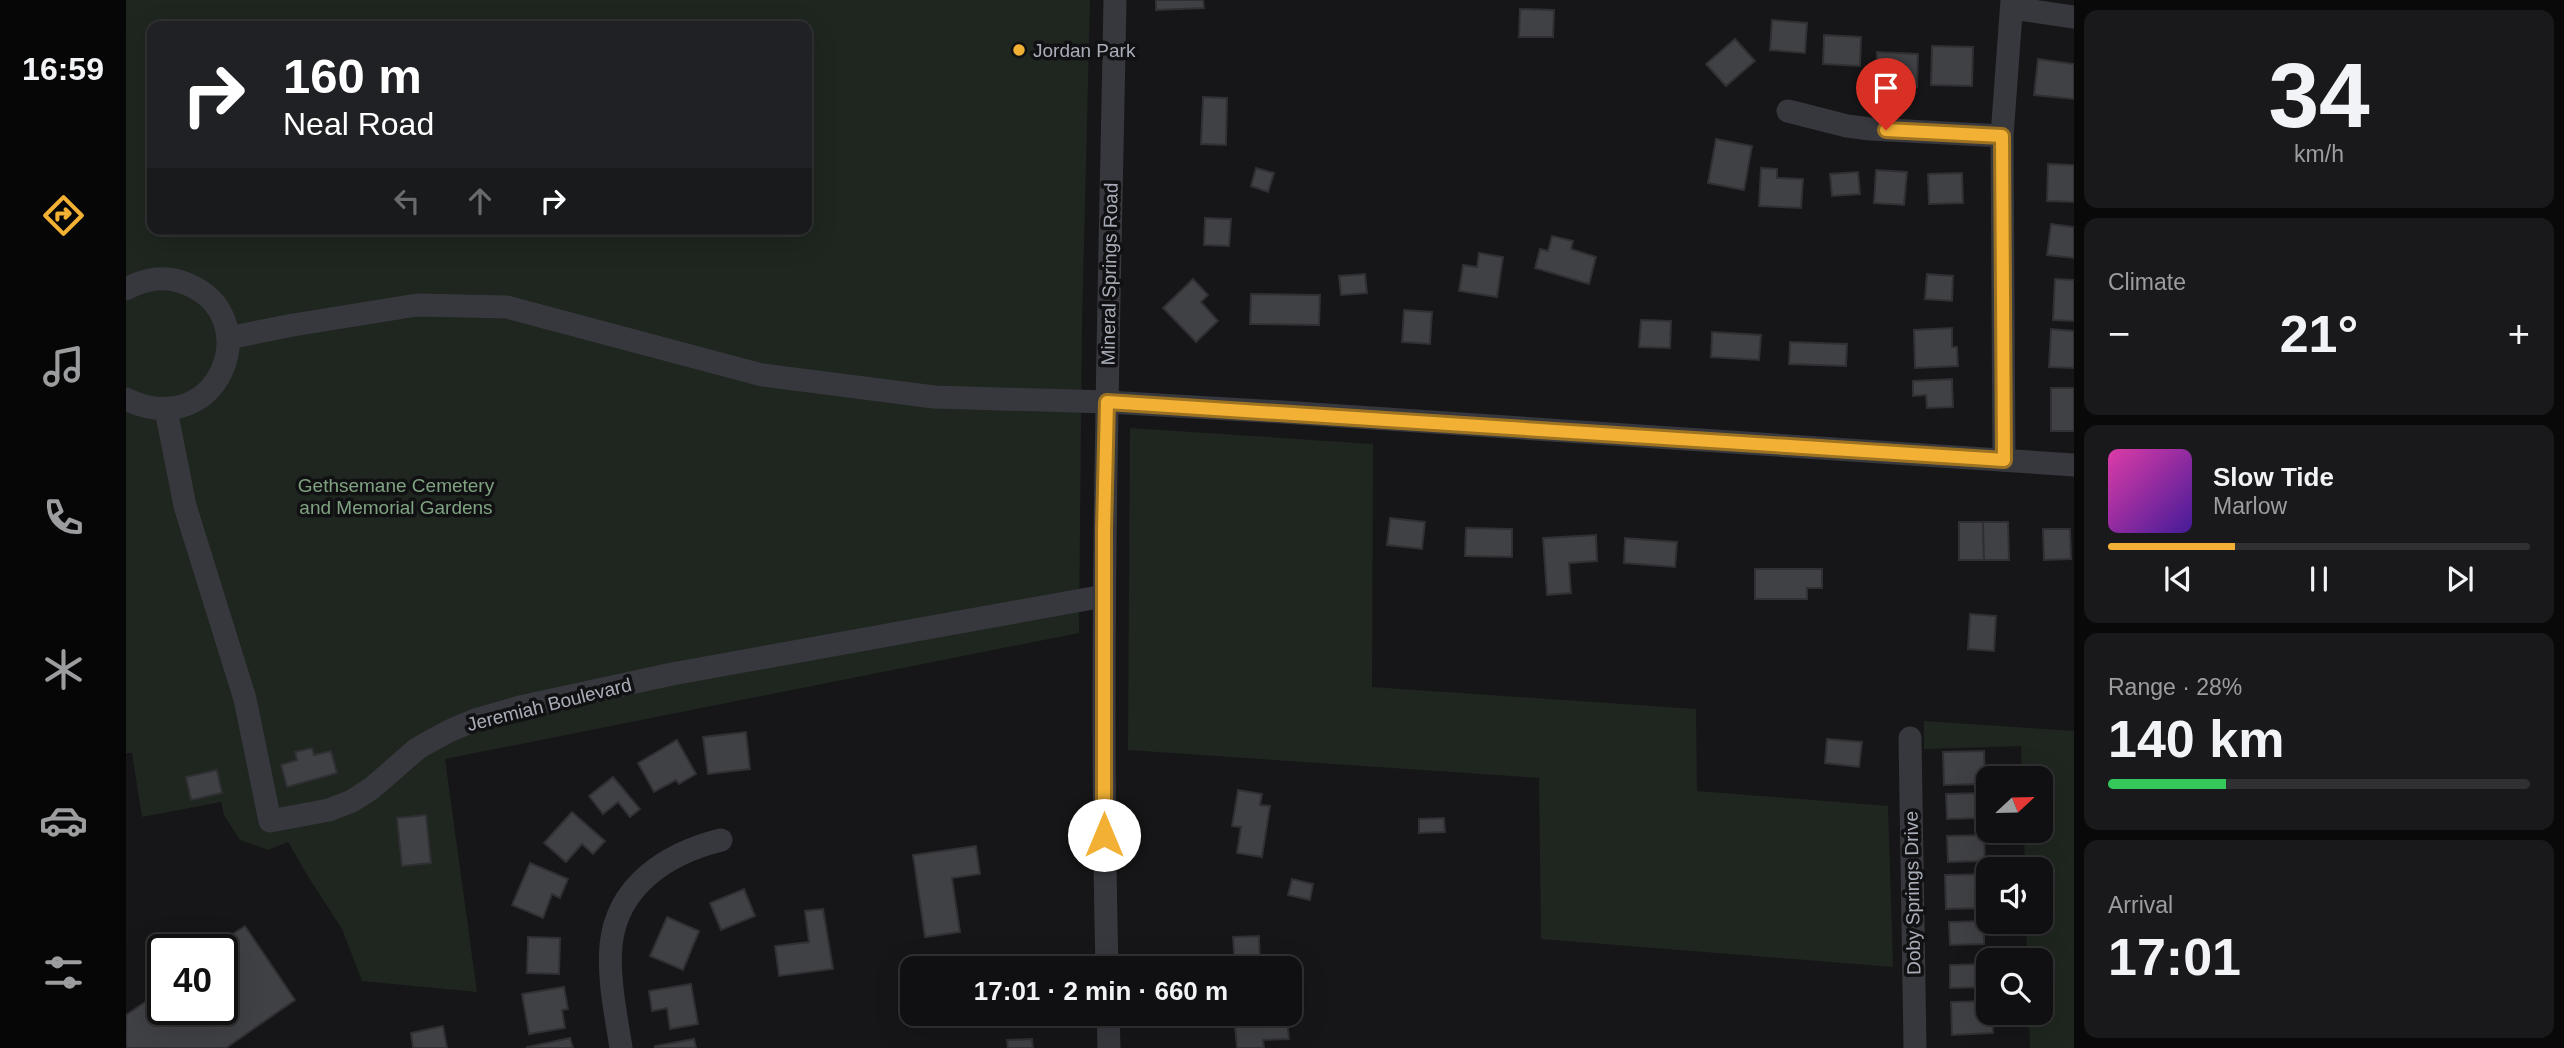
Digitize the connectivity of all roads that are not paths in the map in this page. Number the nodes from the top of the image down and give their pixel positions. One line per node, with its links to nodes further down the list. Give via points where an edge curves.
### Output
1 (1115, 0): 9 (street, Mineral Springs Road)
2 (2012, 4): 3 (street); 5 (street)
3 (2074, 17)
4 (1788, 111): 5 (street, via 1870,129)
5 (2002, 136): 11 (street)
6 (126, 289): 7 (street, via 158,278 197,288 223,318)
7 (228, 338): 9 (street, via 417,306 507,307 762,375 934,397); 10 (street, via 227,359 219,379 187,406)
8 (126, 399): 10 (street, via 144,408)
9 (1107, 402): 11 (street); 13 (street, Mineral Springs Road)
10 (166, 410): 13 (street, Jeremiah Boulevard, via 185,506 245,699 270,821 352,801 418,748 475,720 520,707 671,674)
11 (2004, 460): 12 (street)
12 (2074, 466)
13 (1104, 596): 16 (street, Mineral Springs Road)
14 (1910, 738): 20 (street, Doby Springs Drive)
15 (721, 840): 18 (street, via 670,858 646,877 622,908 610,961)
16 (1107, 956)
17 (1108, 1026): 19 (street)
18 (621, 1048)
19 (1109, 1048)
20 (1915, 1048)

